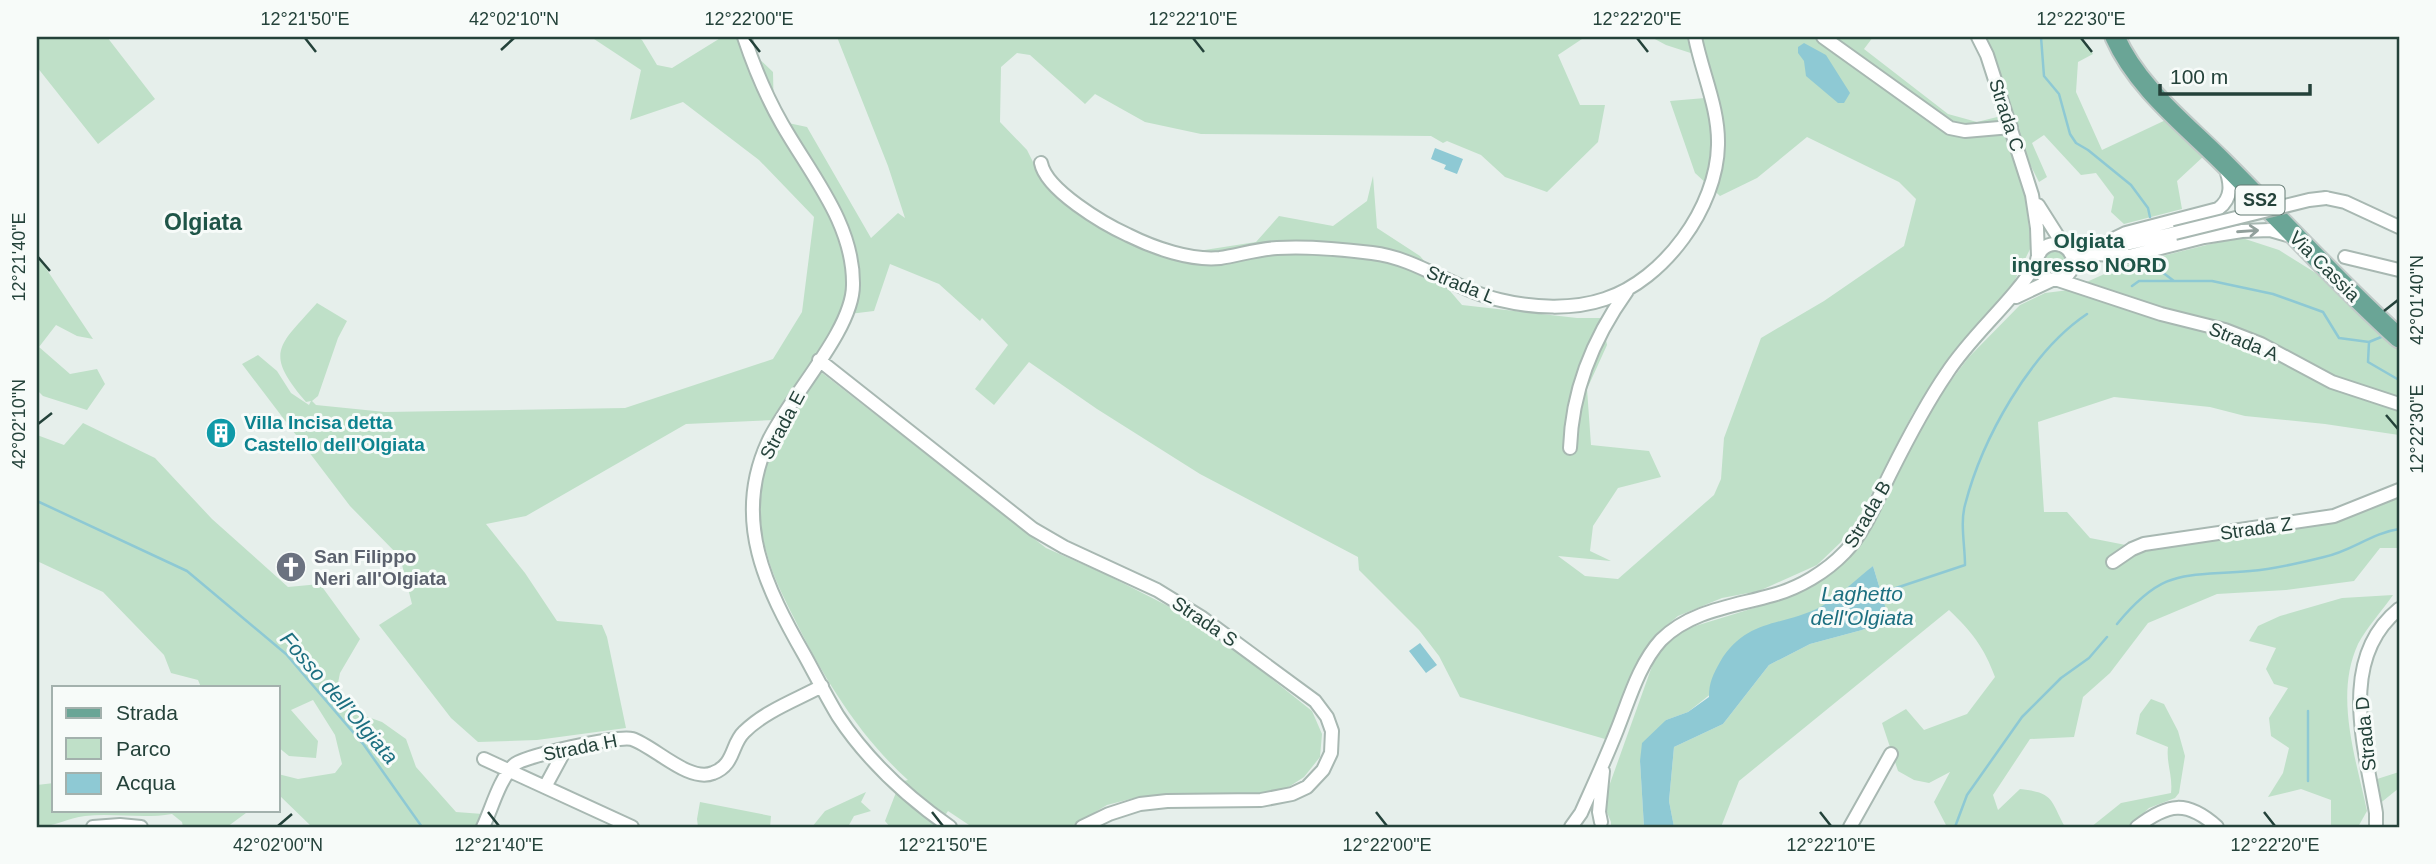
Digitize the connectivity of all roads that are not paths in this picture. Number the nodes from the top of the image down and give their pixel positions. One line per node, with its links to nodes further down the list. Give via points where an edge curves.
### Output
1 (744, 37): 22 (street, Strada E, via 766,94 841,223 849,245 852,300)
2 (1695, 37): 19 (street, Strada L, via 1717,126 1714,174 1682,240 1663,262)
3 (1823, 37): 6 (street, via 1951,128)
4 (1978, 37): 6 (street, Strada C)
5 (2115, 37): 7 (main road, Via Cassia / SS2, via 2145,83)
6 (2011, 127): 9 (street, Strada C)
7 (2222, 161): 11 (main road, Via Cassia / SS2); 12 (street, via 2230,191 2222,207 2126,233)
8 (1041, 163): 19 (street, Strada L, via 1052,183 1114,228 1188,255 1216,258 1271,248 1313,247 1378,253 1476,294 1530,305 1593,303)
9 (2032, 195): 13 (street, Strada C); 15 (street, Strada C)
10 (2399, 227): 12 (street, bridge, via 2326,198)
11 (2298, 239): 12 (street, one-way to 11, via 2125,257 2242,231 2277,231); 21 (main road, Via Cassia / SS2)
12 (2109, 248): 13 (street)
13 (2070, 257): 15 (street, via 2058,244 2046,246); 17 (street, via 2064,278); 18 (street)
14 (2345, 257): 16 (street)
15 (2037, 259): 17 (street, via 2040,272); 20 (street, Strada B)
16 (2399, 270)
17 (2055, 280): 18 (street, Strada A); 20 (street, Strada B)
18 (2084, 287): 23 (street, Strada A, via 2225,330 2332,382)
19 (1629, 288): 24 (street, via 1591,353 1577,394)
20 (2009, 301): 32 (street, Strada B, via 1948,371 1845,553 1790,589 1709,612 1662,639 1640,674)
21 (2399, 338)
22 (819, 360): 28 (street, Strada E, via 763,454 754,493 753,527 764,576); 42 (street, Strada S, via 1033,529 1179,602 1315,702 1330,723 1333,746 1326,765 1314,782 1292,794 1261,800 1147,803)
23 (2399, 404)
24 (1570, 448)
25 (2399, 490): 26 (street, Strada Z, via 2334,516 2144,544)
26 (2113, 562)
27 (2399, 609): 46 (street, Strada D, via 2372,643 2360,690)
28 (822, 687): 29 (street, Strada H, via 746,729 724,766 711,774 680,767 628,738); 41 (street, Strada E, via 871,758)
29 (565, 750): 33 (street, Strada H, via 524,758); 34 (street)
30 (1891, 754): 43 (street)
31 (484, 759): 33 (street, Strada H)
32 (1604, 761): 35 (street, Strada B); 36 (street, Strada B)
33 (509, 771): 34 (street, Strada H); 39 (street)
34 (545, 787): 40 (street, Strada H)
35 (1574, 825): 36 (street, via 1592,816)
36 (1603, 825)
37 (93, 827): 38 (street)
38 (141, 827)
39 (483, 827)
40 (632, 827)
41 (950, 827)
42 (1082, 827)
43 (1850, 827)
44 (2137, 827): 45 (street, via 2160,811 2178,807 2197,812)
45 (2217, 827)
46 (2376, 827)

